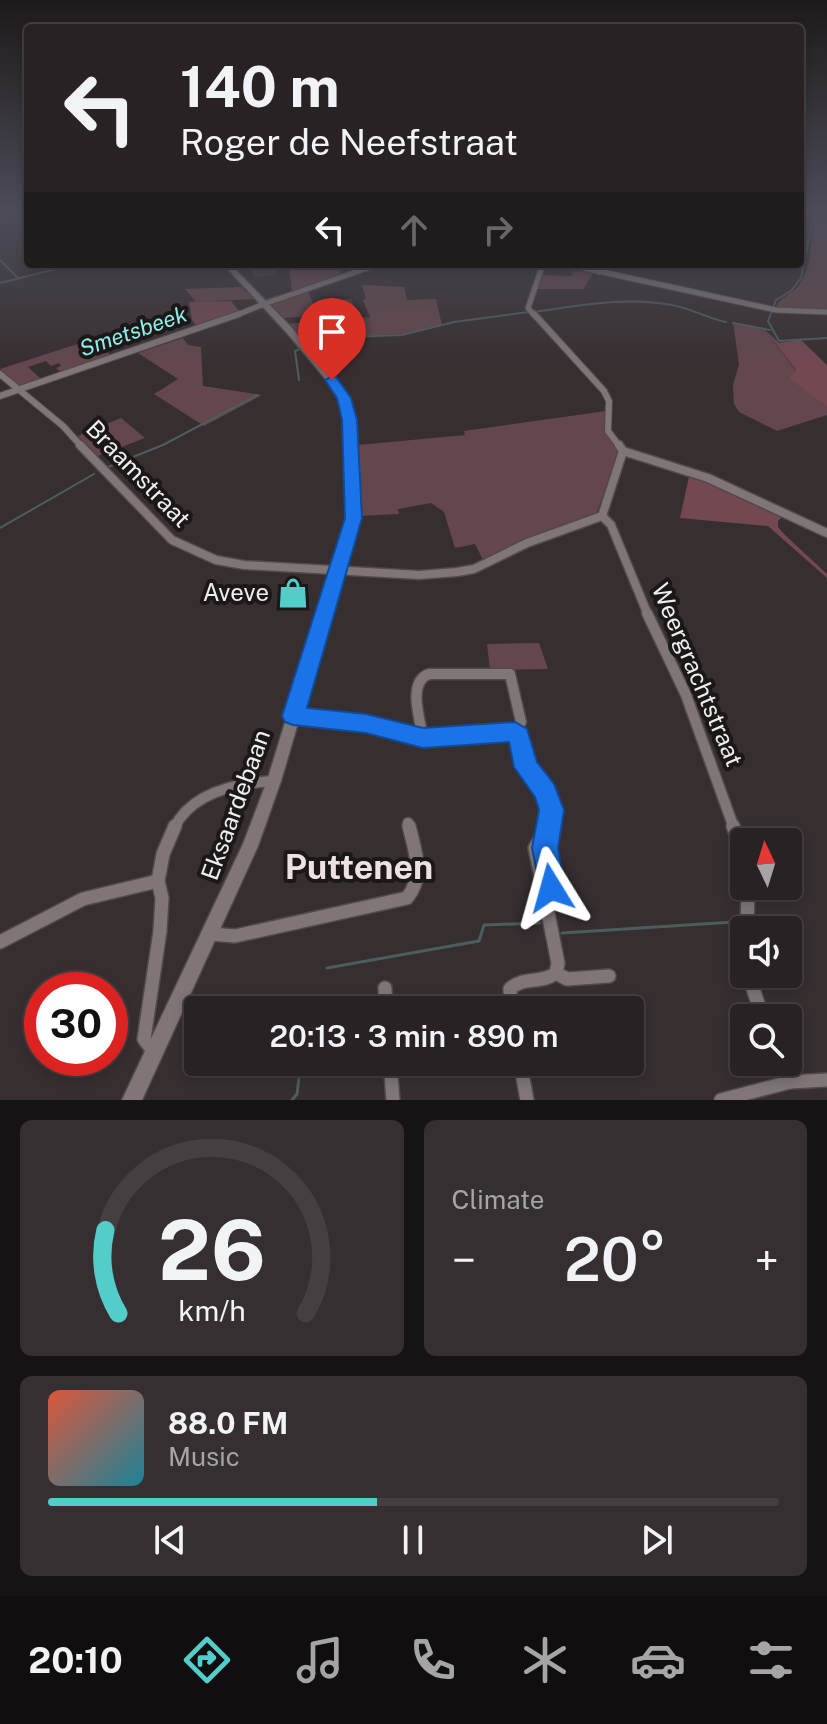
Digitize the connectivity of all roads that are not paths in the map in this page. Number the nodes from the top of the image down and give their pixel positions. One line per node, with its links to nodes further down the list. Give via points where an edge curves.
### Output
1 (230, 268): 7 (main road, Eksaardebaan)
2 (368, 268): 7 (street)
3 (542, 268): 12 (street, via 529,310 604,391 608,431)
4 (582, 268): 6 (street)
5 (607, 268): 6 (street)
6 (599, 272): 8 (street, via 772,309)
7 (264, 304): 10 (street); 15 (main road, Eksaardebaan, via 332,380 346,404 354,509)
8 (827, 312)
9 (0, 374): 10 (street, Braamstraat)
10 (17, 390): 11 (street); 15 (street, Braamstraat, via 63,426 181,546 235,564)
11 (0, 396)
12 (623, 451): 13 (street); 14 (street, via 708,478)
13 (602, 516): 15 (street, Braamstraat, via 474,569 419,575); 21 (street, Weergrachtstraat, via 611,525 686,695)
14 (827, 533)
15 (336, 570): 16 (main road, Eksaardebaan)
16 (293, 716): 18 (street, via 366,724); 19 (main road, Eksaardebaan)
17 (515, 732): 18 (street); 18 (street, via 521,722 510,674 429,674 416,685); 25 (street, via 526,767 546,792 552,810 545,835)
18 (423, 738)
19 (274, 781): 22 (street, via 214,792 188,806 163,854); 23 (main road, Eksaardebaan)
20 (408, 823): 23 (street, via 419,876 407,898 235,936)
21 (734, 828)
22 (158, 881): 24 (street, via 83,899); 30 (street, via 160,931 144,1039)
23 (211, 934): 30 (main road, Eksaardebaan)
24 (0, 942)
25 (556, 973): 26 (street, via 567,979); 29 (street, via 517,982)
26 (609, 976)
27 (385, 988): 28 (street)
28 (385, 996)
29 (510, 996)
30 (154, 1052): 36 (main road, Eksaardebaan)
31 (391, 1076): 37 (street)
32 (523, 1076): 38 (street)
33 (787, 1076): 35 (street)
34 (827, 1080): 35 (street)
35 (790, 1082): 39 (street)
36 (132, 1100)
37 (393, 1100)
38 (527, 1100)
39 (721, 1100)

